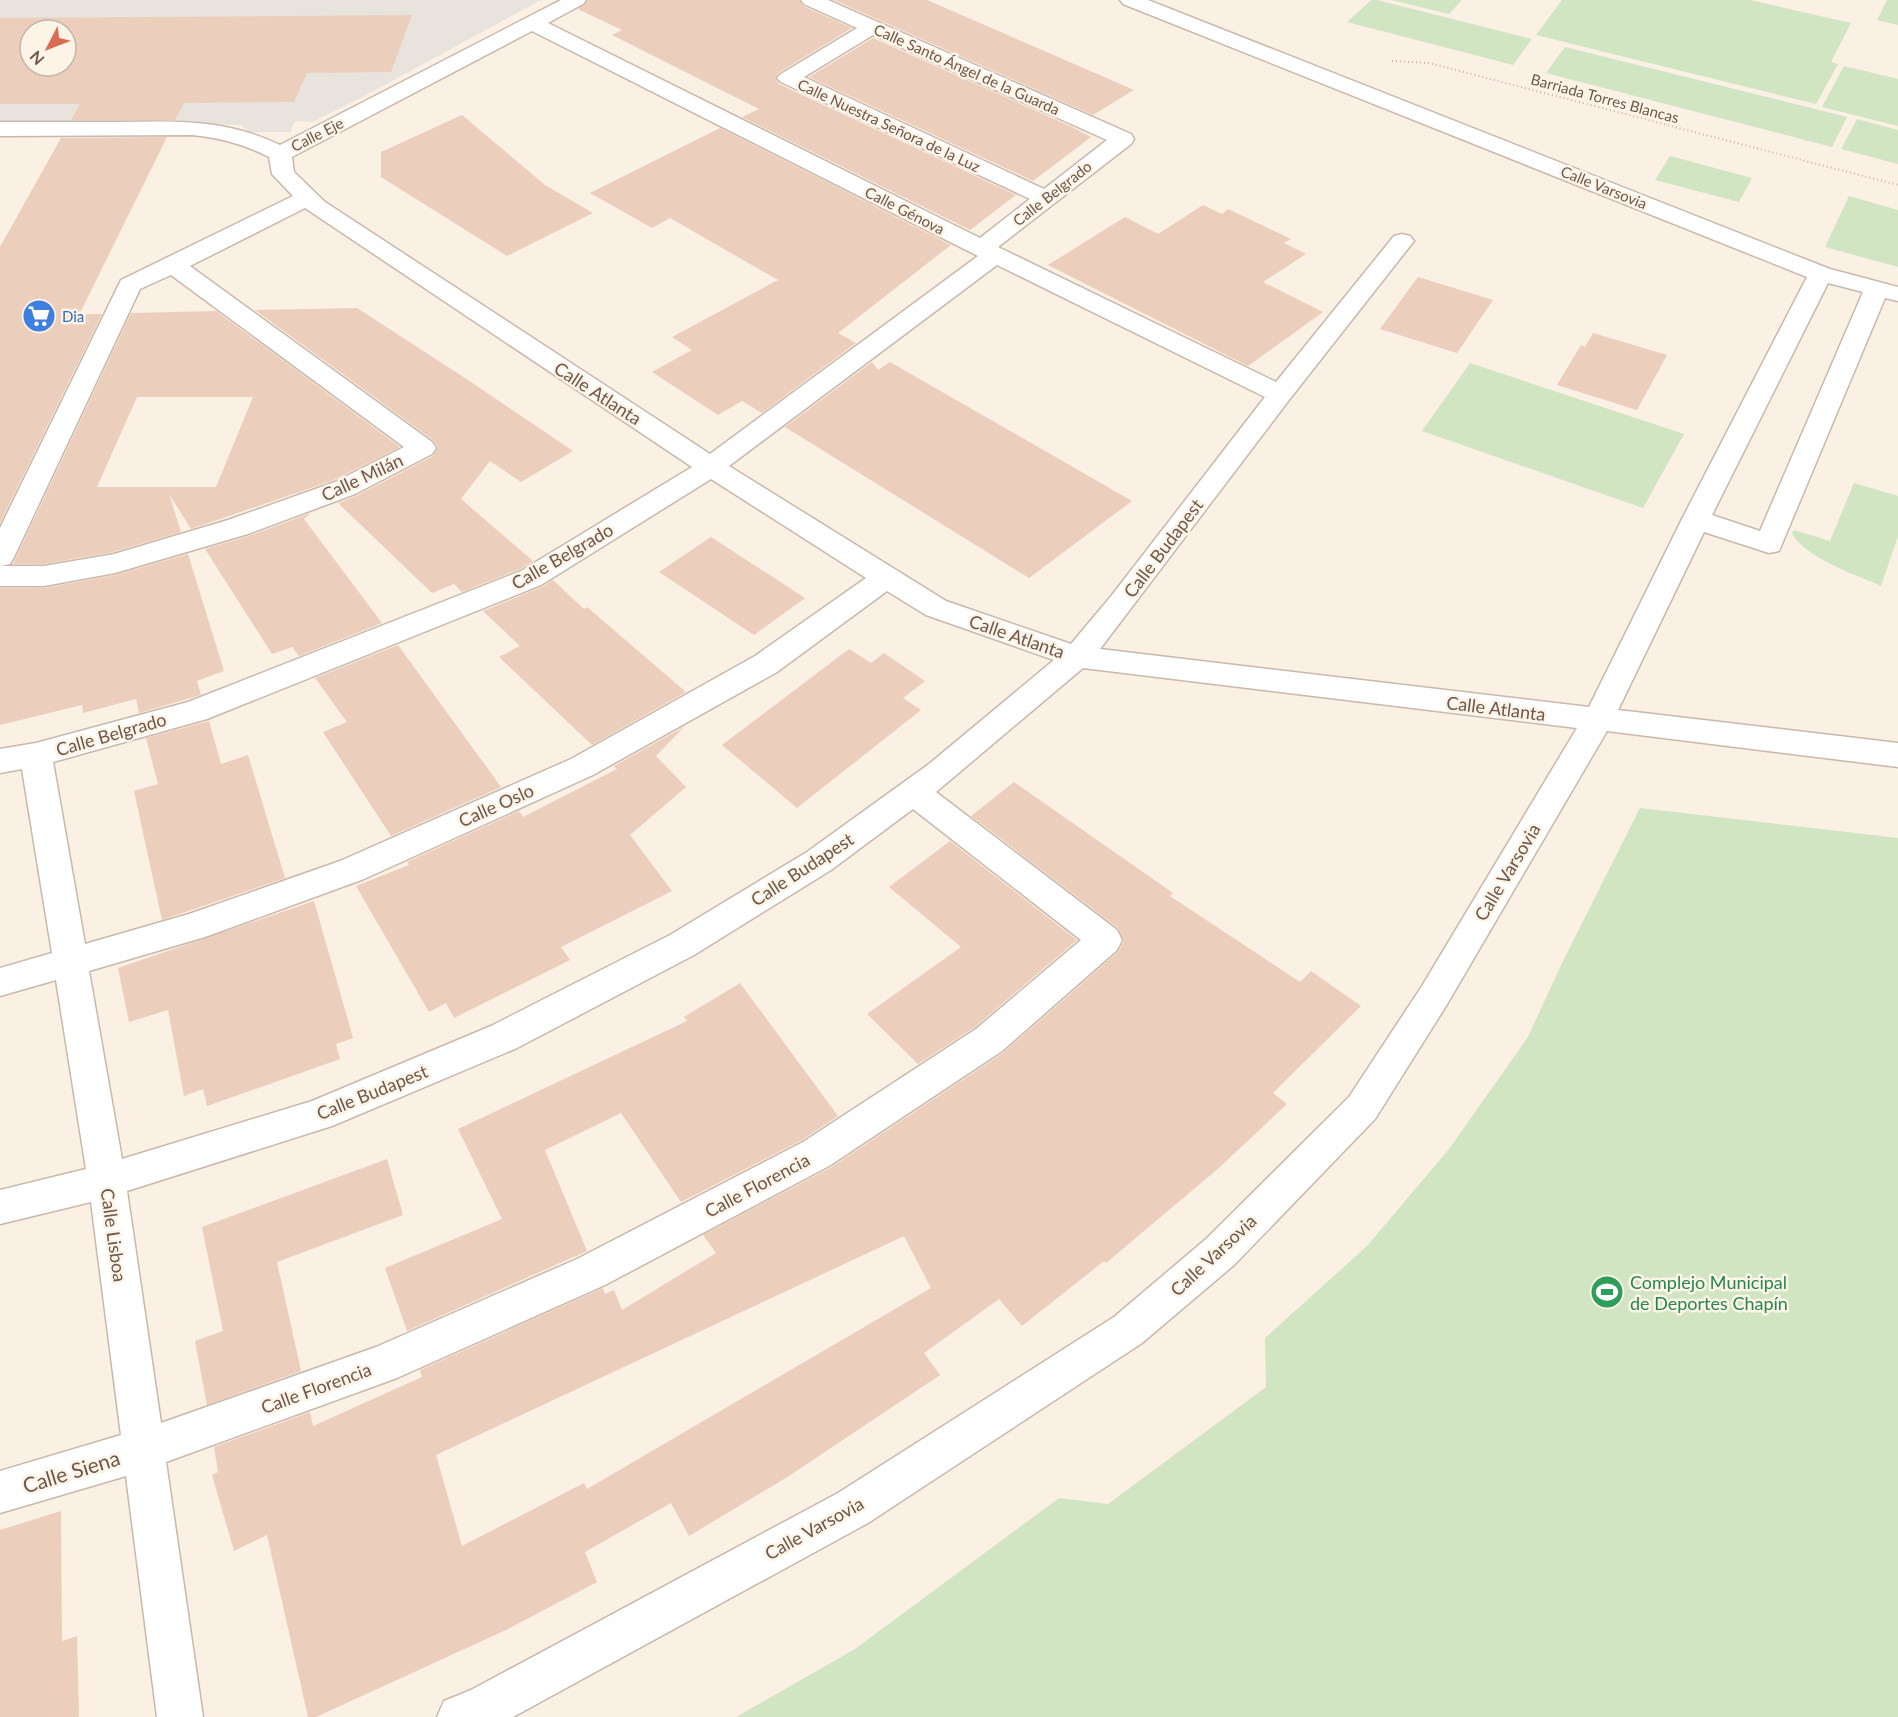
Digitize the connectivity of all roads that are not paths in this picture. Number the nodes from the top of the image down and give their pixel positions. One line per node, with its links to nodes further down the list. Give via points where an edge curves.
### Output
1 (576, 0): 4 (street, Calle Eje)
2 (811, 0): 5 (street, Calle Santo Ángel de la Guarda)
3 (1130, 0): 14 (street, Calle Varsovia)
4 (532, 23): 8 (street, Calle Eje); 12 (street, Calle Génova)
5 (873, 27): 7 (street, Calle Santo Ángel de la Guarda); 10 (street, Calle Nuestra Señora de la Luz, via 788,78)
6 (0, 129): 8 (street, Calle Eje, via 192,128 226,132)
7 (1123, 139): 10 (street, Calle Belgrado)
8 (280, 154): 9 (street, Calle Atlanta, via 283,174)
9 (307, 198): 13 (street); 17 (street, Calle Atlanta)
10 (1046, 198): 12 (street, Calle Belgrado)
11 (1402, 241): 16 (street, Calle Budapest)
12 (988, 252): 16 (street, Calle Génova); 17 (street, Calle Belgrado)
13 (173, 265): 19 (street, via 130,285); 20 (street, Calle Milán, via 423,448 345,488 238,527 115,563 44,576)
14 (1821, 274): 15 (street); 18 (street, Calle Varsovia)
15 (1888, 291): 18 (street, via 1768,544)
16 (1280, 394): 22 (street, Calle Budapest)
17 (711, 467): 21 (street, Calle Atlanta); 25 (street, Calle Belgrado, via 531,578 196,711)
18 (1696, 519): 23 (street, Calle Varsovia)
19 (0, 557)
20 (0, 576)
21 (887, 577): 22 (street, Calle Atlanta, via 936,608); 27 (street, Calle Oslo, via 766,664 582,767 352,870 193,927)
22 (1077, 657): 23 (street, Calle Atlanta); 26 (street, Calle Budapest)
23 (1598, 720): 24 (street, Calle Atlanta); 34 (street, Calle Varsovia, via 1434,996 1362,1108 1220,1252 1128,1330 853,1508)
24 (1898, 755)
25 (18, 758): 27 (street, Calle Lisboa)
26 (913, 791): 29 (street, Calle Budapest, via 819,861 682,945 504,1037 319,1115); 31 (street, Calle Florencia, via 1105,940 989,1040 816,1154 591,1272 383,1365)
27 (70, 964): 28 (street, Calle Oslo); 29 (street, Calle Lisboa)
28 (0, 982)
29 (107, 1181): 30 (street, Calle Budapest); 31 (street, Calle Lisboa)
30 (0, 1207)
31 (142, 1450): 32 (street, Calle Siena); 33 (street, Calle Lisboa)
32 (0, 1492)
33 (180, 1717)
34 (460, 1717)

